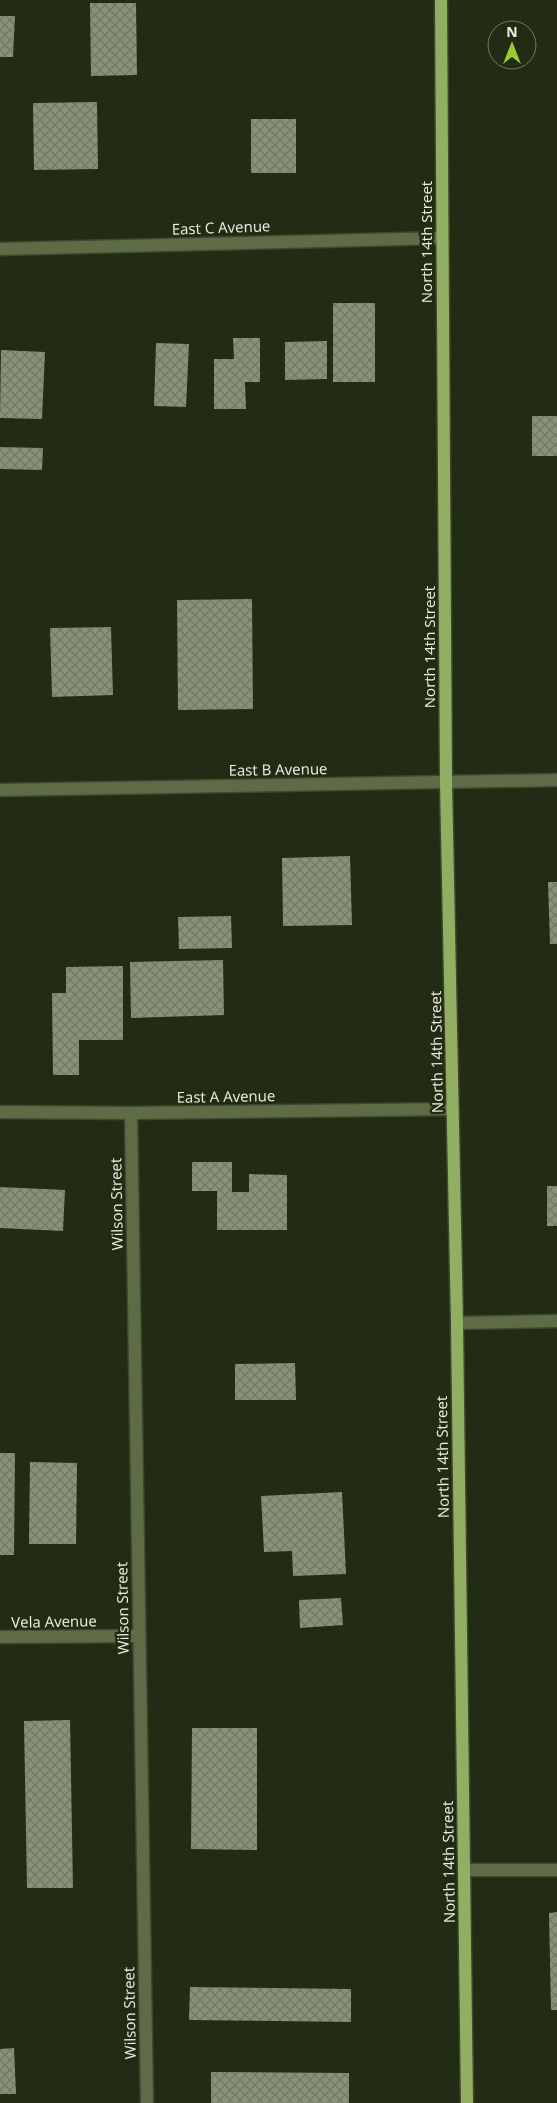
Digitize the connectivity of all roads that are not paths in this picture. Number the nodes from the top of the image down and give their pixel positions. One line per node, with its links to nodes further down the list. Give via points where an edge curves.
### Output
1 (441, 0): 2 (main road, North 14th Street)
2 (442, 238): 3 (street, East C Avenue); 5 (main road, North 14th Street)
3 (0, 249)
4 (557, 780): 5 (street, East B Avenue)
5 (446, 782): 6 (street, East B Avenue); 7 (main road, North 14th Street)
6 (0, 790)
7 (453, 1109): 9 (street, East A Avenue); 11 (main road, North 14th Street)
8 (0, 1112): 9 (street, East A Avenue)
9 (131, 1114): 12 (street, Wilson Street)
10 (557, 1321): 11 (street)
11 (457, 1323): 14 (main road, North 14th Street)
12 (139, 1636): 13 (street, Vela Avenue); 16 (street, Wilson Street)
13 (0, 1637)
14 (465, 1870): 15 (street); 17 (main road, North 14th Street)
15 (557, 1870)
16 (147, 2103)
17 (466, 2103)

